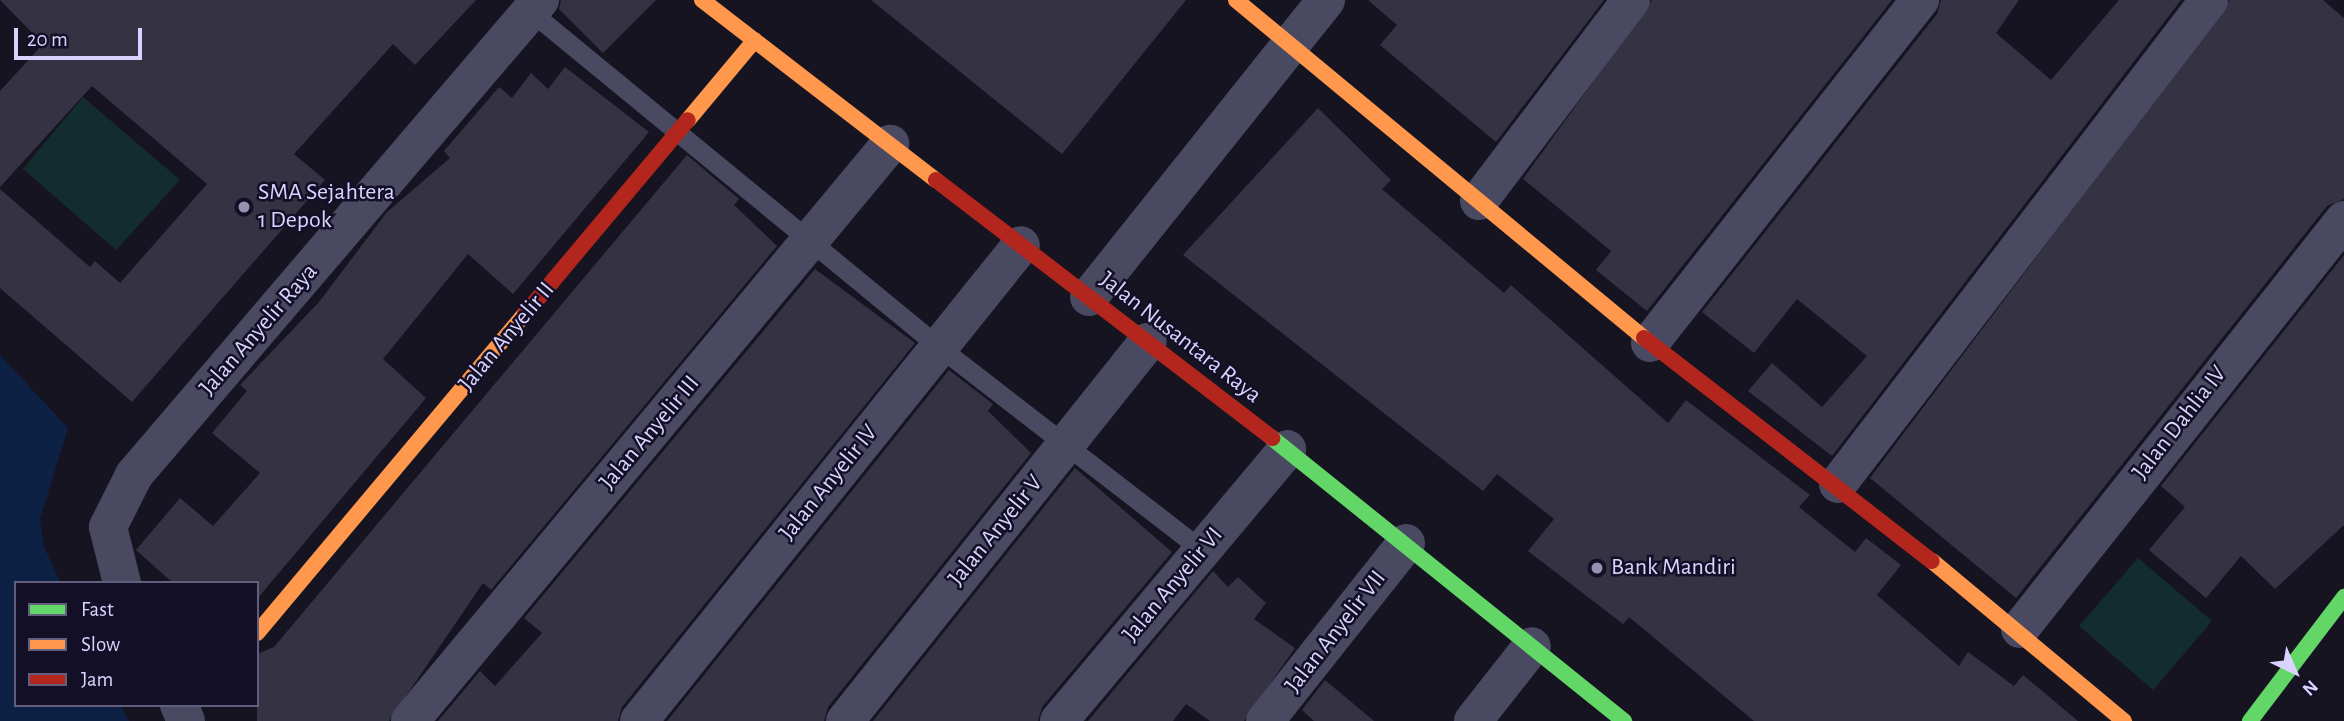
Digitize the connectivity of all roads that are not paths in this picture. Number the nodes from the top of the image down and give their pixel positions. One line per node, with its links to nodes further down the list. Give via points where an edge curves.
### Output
1 (702, 0): 8 (main road, Jalan Nusantara Raya)
2 (1236, 0): 9 (main road)
3 (1326, 0): 9 (street)
4 (1631, 0): 12 (street)
5 (1920, 0): 18 (street)
6 (2209, 0): 22 (street)
7 (535, 6): 10 (lane); 25 (street, Jalan Anyelir Raya, via 134,475 108,527)
8 (755, 40): 10 (main road, Jalan Anyelir II); 11 (main road, Jalan Nusantara Raya)
9 (1291, 45): 12 (main road); 16 (street)
10 (678, 133): 14 (lane); 28 (main road, Jalan Anyelir II)
11 (890, 144): 14 (street, Jalan Anyelir III); 15 (main road, Jalan Nusantara Raya)
12 (1479, 201): 18 (main road)
13 (2344, 220): 27 (street, Jalan Dahlia IV)
14 (810, 241): 19 (lane); 30 (street, Jalan Anyelir III)
15 (1021, 245): 16 (main road, Jalan Nusantara Raya); 19 (street, Jalan Anyelir IV)
16 (1089, 297): 17 (main road, Jalan Nusantara Raya)
17 (1148, 342): 20 (street, Jalan Anyelir V); 21 (main road, Jalan Nusantara Raya)
18 (1650, 343): 22 (main road)
19 (938, 346): 20 (lane); 31 (street, Jalan Anyelir IV)
20 (1066, 444): 24 (lane); 32 (street, Jalan Anyelir V)
21 (1287, 449): 23 (main road, Jalan Nusantara Raya); 24 (street, Jalan Anyelir VI)
22 (1838, 484): 27 (main road)
23 (1406, 543): 29 (main road, Jalan Nusantara Raya); 34 (street, Jalan Anyelir VII)
24 (1202, 550): 33 (street, Jalan Anyelir VI)
25 (122, 581)
26 (2344, 597): 38 (main road)
27 (2020, 629): 37 (main road)
28 (259, 630)
29 (1532, 646): 35 (street); 36 (main road, Jalan Nusantara Raya)
30 (410, 721)
31 (639, 721)
32 (845, 721)
33 (1059, 721)
34 (1265, 721)
35 (1473, 721)
36 (1624, 721)
37 (2124, 721)
38 (2250, 721)

